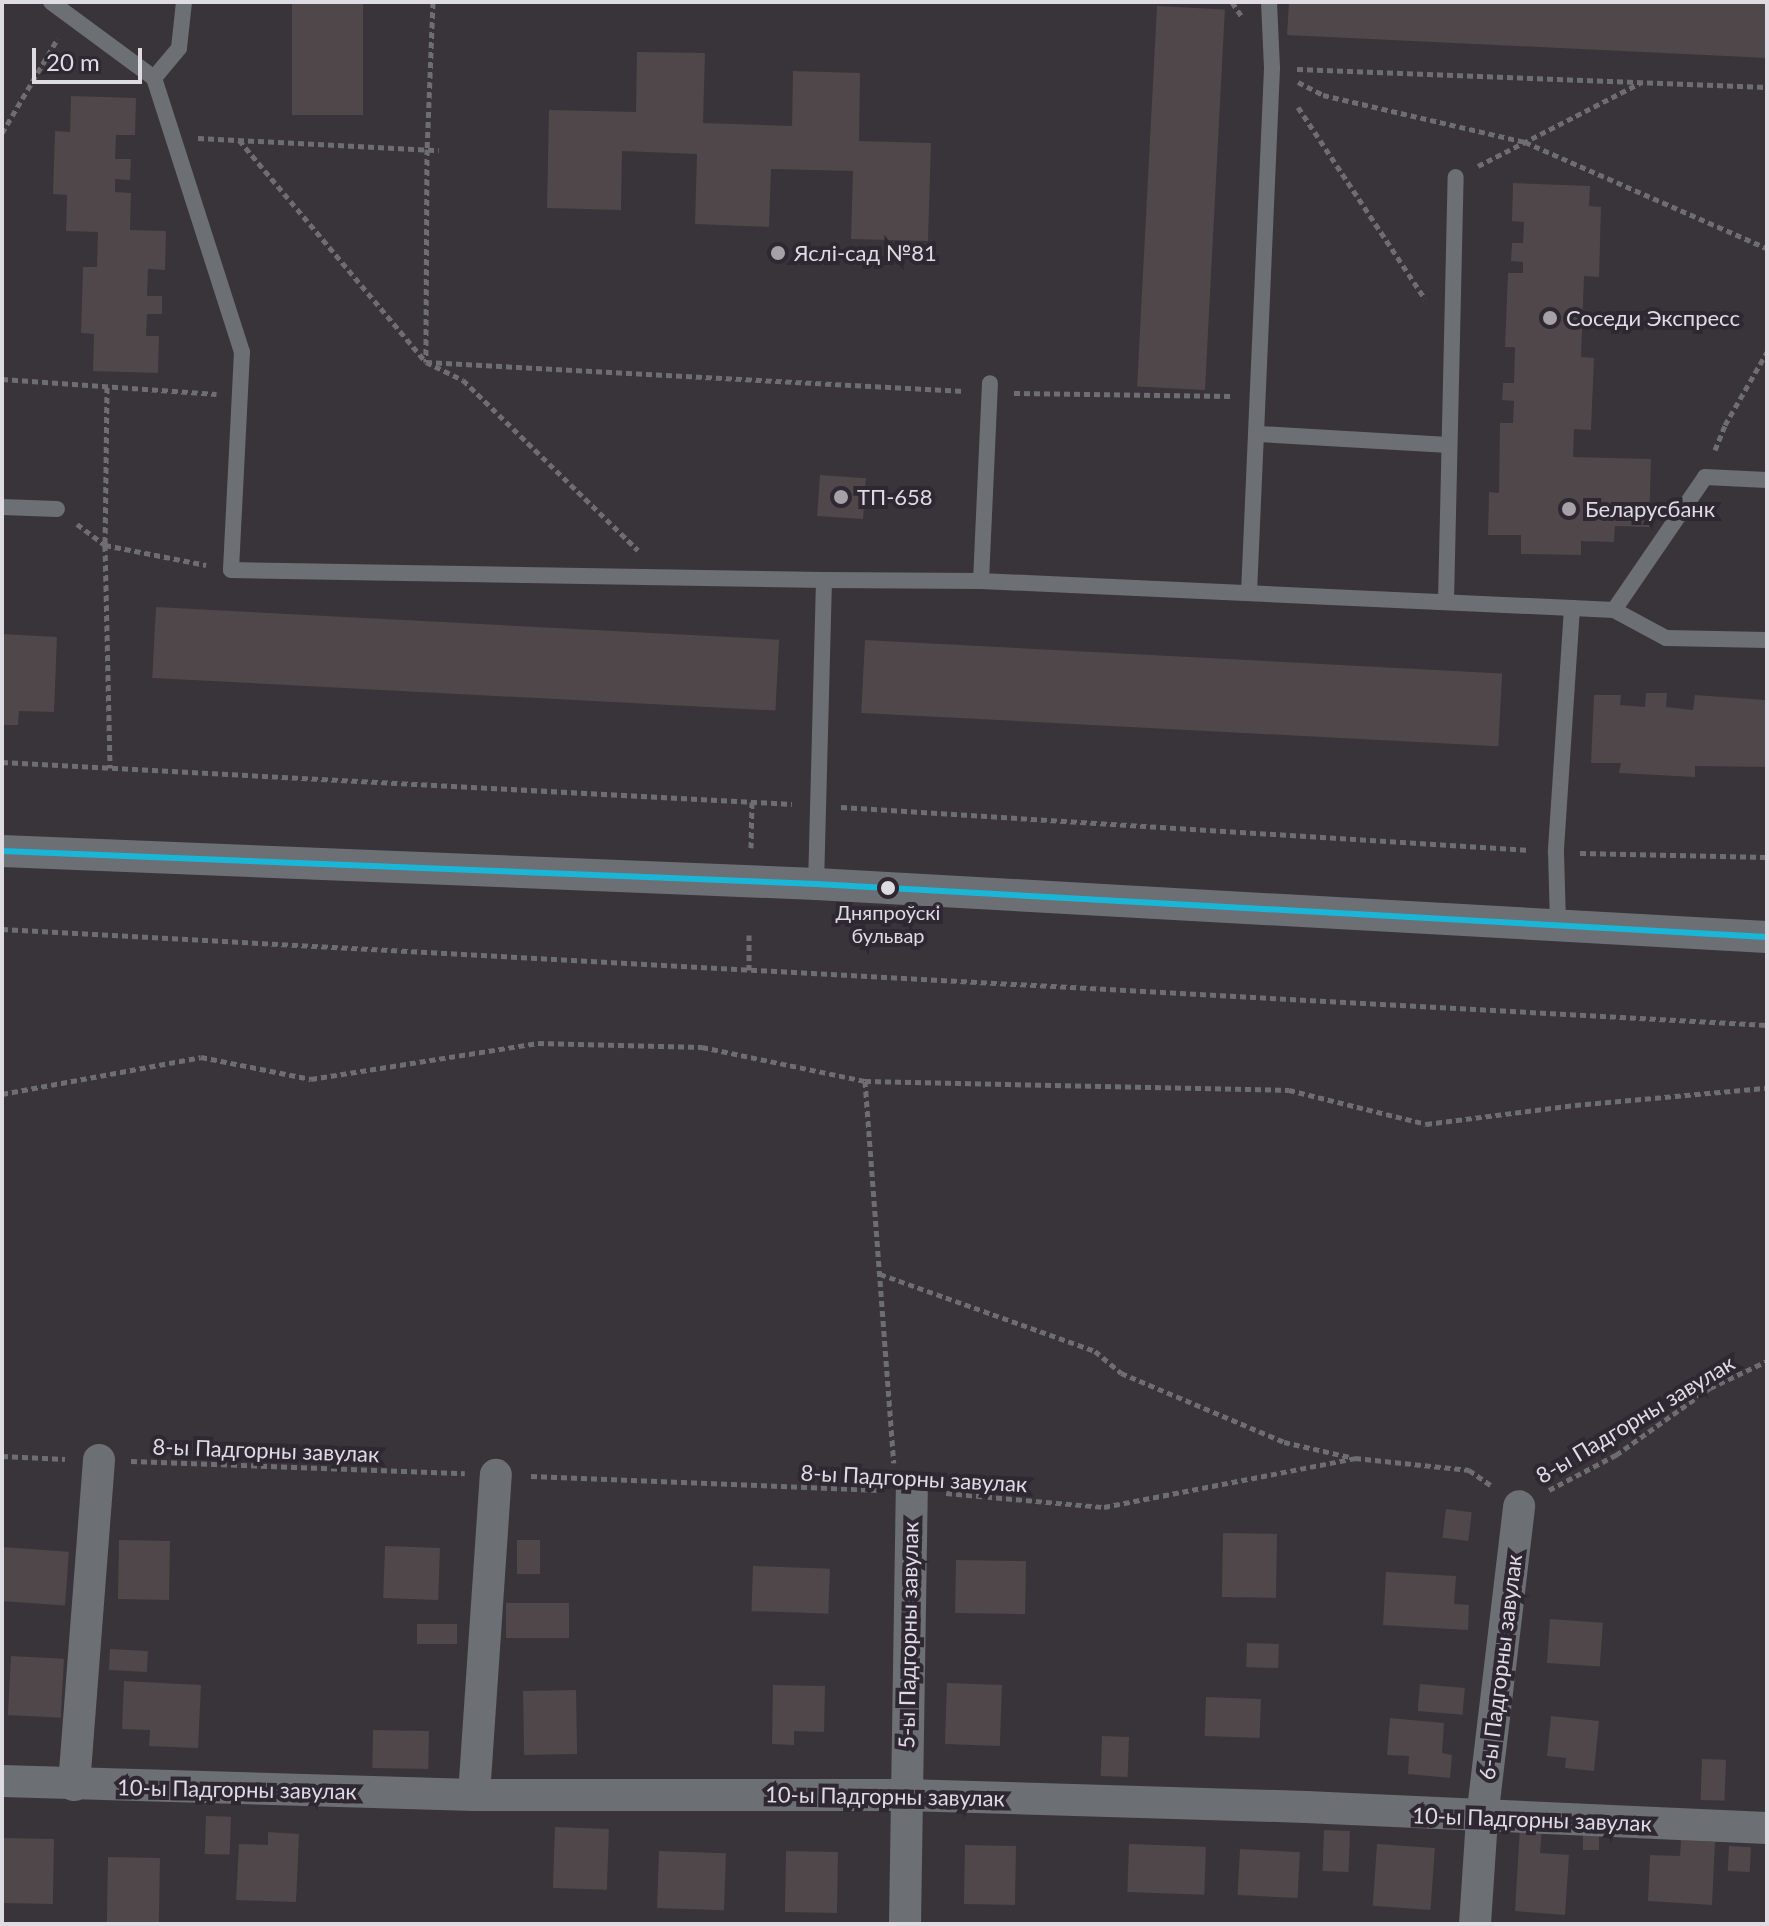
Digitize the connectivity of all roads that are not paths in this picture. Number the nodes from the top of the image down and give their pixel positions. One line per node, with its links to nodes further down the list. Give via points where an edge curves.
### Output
1 (51, 2): 4 (lane)
2 (184, 2): 4 (lane, via 179,48)
3 (1269, 2): 7 (lane, via 1272,68)
4 (154, 78): 12 (lane, via 242,352 231,570)
5 (1456, 177): 8 (lane)
6 (989, 388): 13 (lane)
7 (1259, 434): 8 (lane); 14 (lane)
8 (1449, 445): 15 (lane)
9 (1767, 480): 17 (lane, via 1705,477)
10 (2, 507): 11 (lane)
11 (57, 509)
12 (824, 580): 13 (lane); 20 (lane)
13 (981, 581): 14 (lane)
14 (1249, 593): 15 (lane)
15 (1446, 602): 16 (lane)
16 (1572, 608): 17 (lane); 21 (lane, via 1556,852)
17 (1614, 610): 18 (lane, via 1666,638)
18 (1767, 640)
19 (2, 851): 20 (street)
20 (816, 884): 21 (street)
21 (1558, 925): 22 (street)
22 (1767, 937)
23 (99, 1460): 28 (street)
24 (496, 1475): 29 (street)
25 (904, 1490): 30 (street, 5-ы Падгорны завулак)
26 (1519, 1506): 31 (street, 6-ы Падгорны завулак)
27 (2, 1781): 28 (street, 10-ы Падгорны завулак)
28 (74, 1785): 29 (street, 10-ы Падгорны завулак)
29 (474, 1795): 30 (street, 10-ы Падгорны завулак)
30 (905, 1795): 31 (street, 10-ы Падгорны завулак); 33 (street, 5-ы Падгорны завулак)
31 (1482, 1818): 32 (street, 10-ы Падгорны завулак); 34 (street, 6-ы Падгорны завулак)
32 (1767, 1828)
33 (905, 1924)
34 (1475, 1924)

